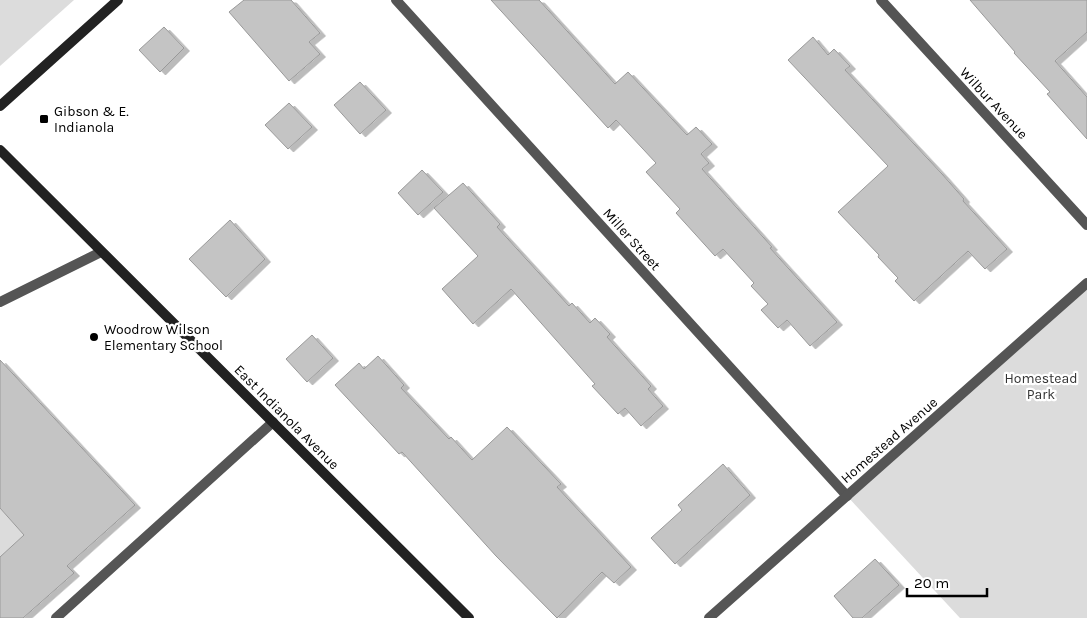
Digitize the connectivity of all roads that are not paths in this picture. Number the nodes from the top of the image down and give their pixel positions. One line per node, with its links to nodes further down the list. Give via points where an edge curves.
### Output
1 (118, 0): 4 (street)
2 (396, 0): 11 (street, Miller Street)
3 (881, 0): 6 (street, Wilbur Avenue)
4 (0, 106)
5 (0, 150): 7 (street, East Indianola Avenue)
6 (1087, 225)
7 (102, 252): 9 (street); 10 (street, East Indianola Avenue)
8 (1087, 283): 11 (street, Homestead Avenue)
9 (0, 302)
10 (272, 422): 12 (street); 13 (street, East Indianola Avenue)
11 (847, 496): 14 (street, Homestead Avenue)
12 (56, 618)
13 (469, 618)
14 (709, 618)

